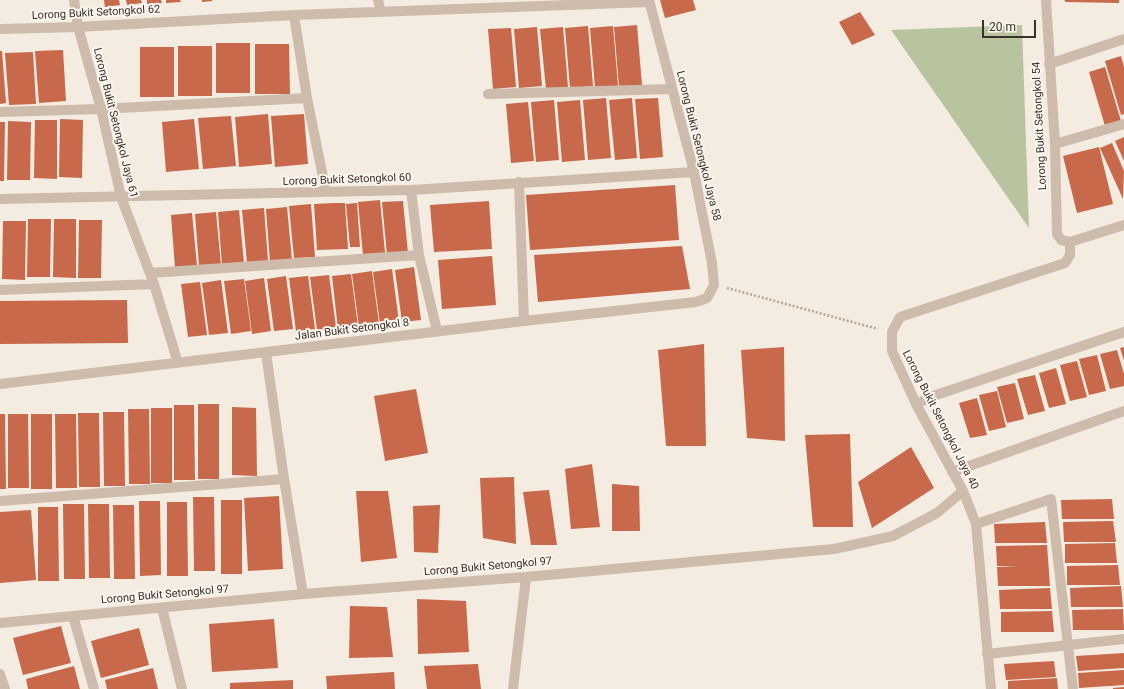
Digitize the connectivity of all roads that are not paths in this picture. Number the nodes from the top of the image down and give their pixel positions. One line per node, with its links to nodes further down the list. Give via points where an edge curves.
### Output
1 (74, 0): 7 (street, Lorong Bukit Setongkol Jaya 61)
2 (378, 0): 5 (street)
3 (1046, 0): 10 (street, Lorong Bukit Setongkol 54)
4 (649, 1): 5 (street, Lorong Bukit Setongkol 62); 11 (street, Lorong Bukit Setongkol Jaya 58)
5 (381, 12): 6 (street, Lorong Bukit Setongkol 62)
6 (294, 15): 7 (street, Lorong Bukit Setongkol 62); 13 (street)
7 (78, 27): 8 (street, Lorong Bukit Setongkol 62); 14 (street, Lorong Bukit Setongkol Jaya 61)
8 (0, 29)
9 (1124, 39): 10 (street)
10 (1049, 64): 17 (street, Lorong Bukit Setongkol 54)
11 (672, 89): 12 (street); 18 (street, Lorong Bukit Setongkol Jaya 58)
12 (488, 94)
13 (307, 98): 14 (street); 21 (street)
14 (101, 109): 15 (street); 22 (street, Lorong Bukit Setongkol Jaya 61)
15 (0, 112)
16 (1124, 124): 17 (street)
17 (1055, 144): 25 (street, Lorong Bukit Setongkol 54, via 1057,234 1061,240)
18 (694, 172): 19 (street, Lorong Bukit Setongkol 60); 30 (street, Lorong Bukit Setongkol Jaya 58, via 712,262 714,285)
19 (519, 182): 20 (street, Lorong Bukit Setongkol 60); 31 (street)
20 (411, 190): 21 (street, Lorong Bukit Setongkol 60); 26 (street)
21 (326, 192): 22 (street, Lorong Bukit Setongkol 60)
22 (121, 197): 23 (street, Lorong Bukit Setongkol 60); 27 (street, Lorong Bukit Setongkol Jaya 61)
23 (0, 200)
24 (1124, 225): 25 (street)
25 (1070, 242): 37 (street, Lorong Bukit Setongkol Jaya 40, via 1070,255 1065,263 900,317 892,332 892,351)
26 (419, 255): 27 (street); 32 (street)
27 (150, 273): 28 (street, Lorong Bukit Setongkol Jaya 61)
28 (154, 284): 29 (street); 35 (street, Lorong Bukit Setongkol Jaya 61)
29 (0, 290)
30 (707, 298): 31 (street, Jalan Bukit Setongkol 8, via 696,302)
31 (524, 321): 32 (street, Jalan Bukit Setongkol 8)
32 (437, 332): 34 (street, Jalan Bukit Setongkol 8)
33 (1124, 332): 37 (street)
34 (266, 353): 35 (street, Jalan Bukit Setongkol 8); 40 (street)
35 (178, 363): 36 (street, Jalan Bukit Setongkol 8)
36 (0, 384)
37 (916, 404): 39 (street, Lorong Bukit Setongkol Jaya 40)
38 (1124, 411): 39 (street)
39 (952, 472): 41 (street, Lorong Bukit Setongkol Jaya 40)
40 (284, 479): 42 (street); 45 (street)
41 (964, 491): 43 (street, Lorong Bukit Setongkol Jaya 40); 44 (street, Lorong Bukit Setongkol 97, via 937,513 893,536 834,549)
42 (0, 501)
43 (976, 524): 50 (street, via 1051,498); 51 (street, Lorong Bukit Setongkol Jaya 40)
44 (526, 577): 45 (street, Lorong Bukit Setongkol 97); 56 (street)
45 (303, 594): 46 (street, Lorong Bukit Setongkol 97)
46 (162, 608): 47 (street, Lorong Bukit Setongkol 97); 55 (street)
47 (74, 616): 48 (street, Lorong Bukit Setongkol 97); 54 (street)
48 (0, 622)
49 (1124, 640): 50 (street)
50 (1069, 646): 51 (street); 58 (street)
51 (988, 654): 57 (street, Lorong Bukit Setongkol Jaya 40)
52 (0, 674): 53 (street)
53 (5, 689)
54 (94, 689)
55 (182, 689)
56 (513, 689)
57 (991, 689)
58 (1073, 689)

